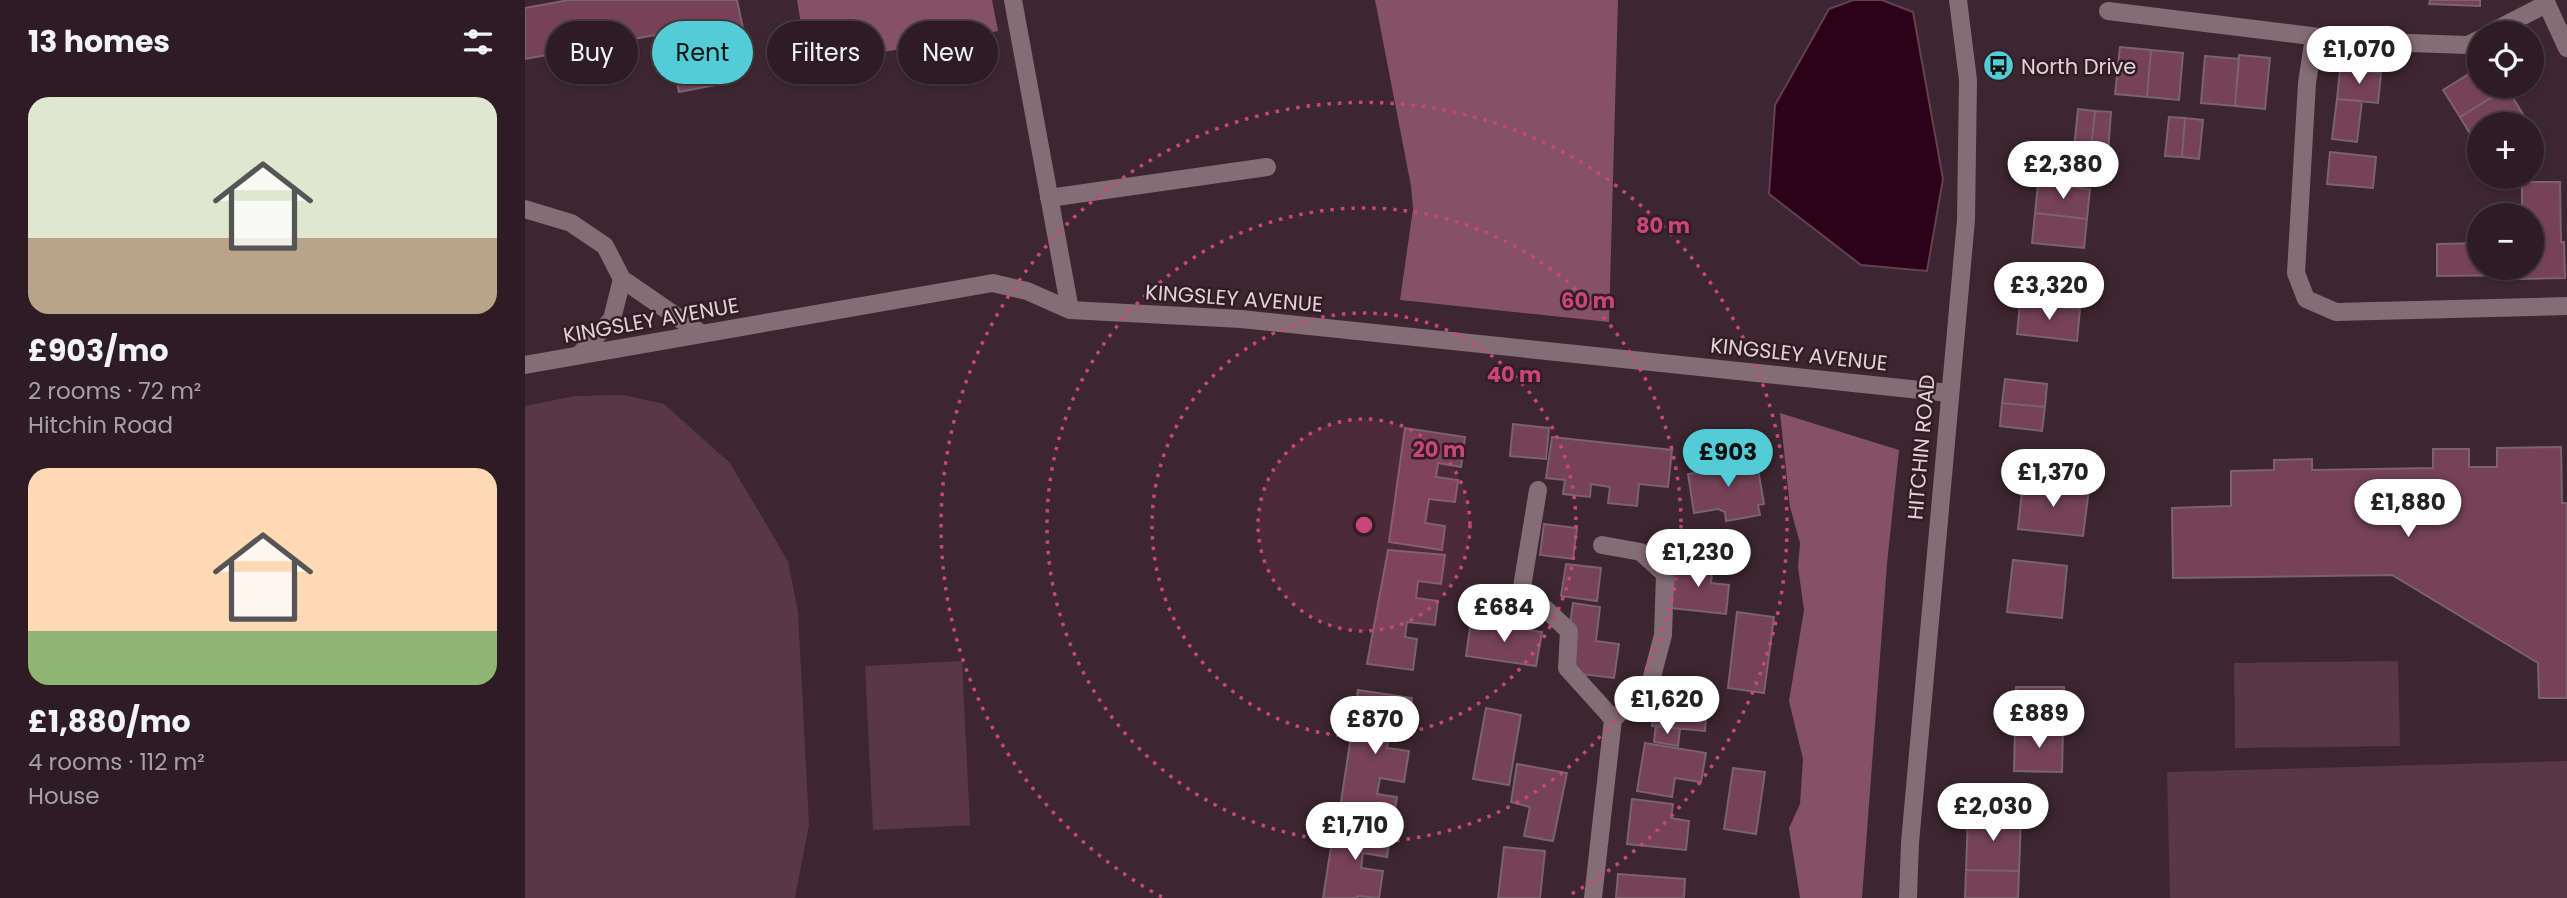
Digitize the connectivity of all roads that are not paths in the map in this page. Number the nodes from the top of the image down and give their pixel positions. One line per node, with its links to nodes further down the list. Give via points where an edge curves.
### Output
1 (1013, 0): 10 (street)
2 (1958, 0): 18 (street, HITCHIN ROAD, via 1968,80 1966,220)
3 (2546, 2): 5 (street); 8 (street)
4 (2108, 12): 6 (street)
5 (2512, 21)
6 (2314, 37): 7 (street); 13 (street, via 2296,273 2306,299 2336,312)
7 (2467, 45)
8 (2567, 48)
9 (1267, 167): 10 (street)
10 (1049, 198): 14 (street)
11 (525, 209): 12 (street, via 571,223 605,246)
12 (622, 279): 15 (street); 16 (street, via 612,319)
13 (2567, 306)
14 (1070, 310): 15 (street, KINGSLEY AVENUE, via 1027,291 993,283); 18 (street, KINGSLEY AVENUE, via 1241,318)
15 (702, 334): 16 (street, KINGSLEY AVENUE)
16 (579, 355): 17 (street, KINGSLEY AVENUE)
17 (525, 365)
18 (1949, 393): 23 (street, HITCHIN ROAD)
19 (1538, 490): 21 (street, via 1522,587 1569,631 1567,668)
20 (1602, 545): 21 (street, via 1641,552 1665,574 1663,635 1649,688)
21 (1613, 719): 22 (street)
22 (1593, 898)
23 (1908, 898)

